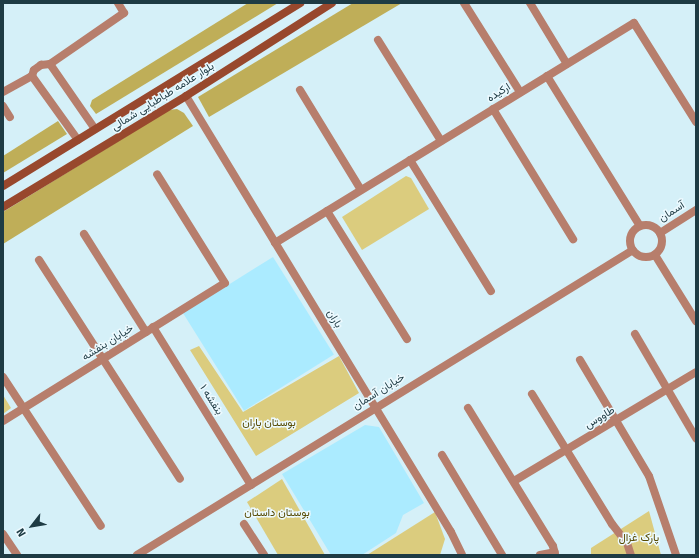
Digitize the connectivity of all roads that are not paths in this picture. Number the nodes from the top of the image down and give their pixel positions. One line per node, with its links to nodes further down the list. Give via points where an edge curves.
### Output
1 (118, 3): 7 (street, via 124,13)
2 (300, 3): 19 (main road, بلوار علامه طباطبایی شمالی)
3 (332, 3): 14 (main road, بلوار علامه طباطبایی شمالی)
4 (464, 3): 13 (street)
5 (530, 3): 8 (street)
6 (378, 40): 21 (street)
7 (50, 64): 9 (street, via 41,65 34,70); 19 (street)
8 (567, 64): 10 (street, ارکیده); 18 (street, ارکیده, via 634,23)
9 (32, 76): 12 (street); 20 (street)
10 (547, 76): 13 (street, ارکیده); 29 (street)
11 (300, 90): 25 (street)
12 (3, 92)
13 (520, 92): 16 (street, ارکیده)
14 (186, 96): 26 (main road, بلوار علامه طباطبایی شمالی); 33 (street, باران)
15 (3, 106): 17 (street)
16 (493, 109): 21 (street, ارکیده); 32 (street)
17 (10, 117)
18 (696, 122)
19 (95, 129): 20 (main road, بلوار علامه طباطبایی شمالی)
20 (78, 140): 24 (main road, بلوار علامه طباطبایی شمالی)
21 (441, 141): 22 (street, ارکیده)
22 (410, 160): 25 (street, ارکیده); 37 (street)
23 (157, 174): 39 (street, خیابان بنفشه, via 224,284)
24 (3, 186)
25 (361, 190): 28 (street, ارکیده)
26 (3, 207)
27 (696, 210): 30 (street, آسمان)
28 (327, 211): 33 (street, ارکیده); 42 (street)
29 (640, 226): 30 (street, via 654,227); 34 (street, via 630,239)
30 (660, 233): 35 (street, via 663,241)
31 (84, 234): 40 (street)
32 (573, 239)
33 (275, 243): 49 (street, باران)
34 (633, 250): 35 (street, via 645,257); 49 (street, خیابان آسمان)
35 (655, 255): 38 (street)
36 (39, 260): 43 (street)
37 (491, 291)
38 (696, 320)
39 (153, 327): 40 (street, خیابان بنفشه); 59 (street, بنفشه ۱)
40 (146, 332): 43 (street, خیابان بنفشه)
41 (635, 334): 47 (street)
42 (407, 339)
43 (102, 360): 51 (street, خیابان بنفشه); 57 (street)
44 (580, 360): 53 (street)
45 (696, 372): 47 (street, طاووس)
46 (3, 377): 51 (street)
47 (667, 389): 53 (street, طاووس); 54 (street)
48 (532, 394): 55 (street)
49 (375, 407): 59 (street, خیابان آسمان); 67 (street, باران)
50 (468, 408): 58 (street)
51 (23, 409): 52 (street, خیابان بنفشه); 61 (street)
52 (3, 421)
53 (616, 421): 55 (street, طاووس); 71 (street, via 649,476)
54 (696, 438)
55 (567, 450): 58 (street, طاووس); 70 (street, via 612,524 627,543)
56 (442, 455): 68 (street)
57 (180, 479)
58 (514, 481): 63 (street)
59 (251, 485): 65 (street, خیابان آسمان)
60 (244, 524): 66 (street)
61 (101, 526)
62 (3, 534): 64 (street)
63 (555, 553): 69 (street)
64 (17, 555)
65 (137, 555)
66 (264, 555)
67 (462, 555)
68 (502, 555)
69 (540, 555)
70 (631, 555)
71 (676, 555)

